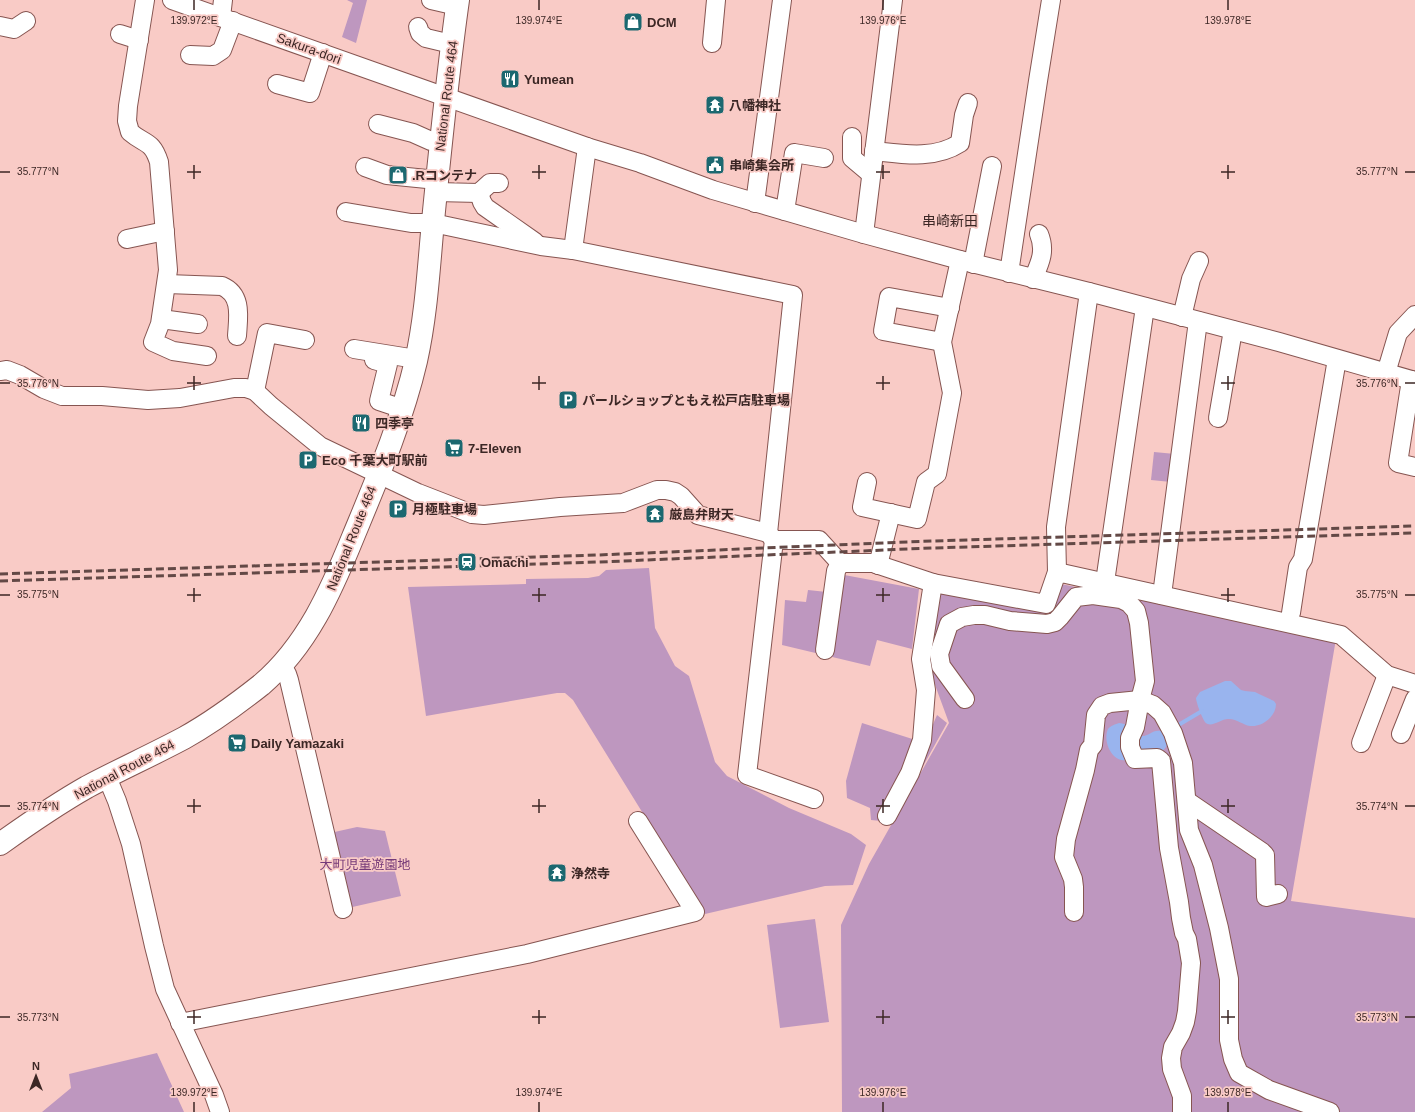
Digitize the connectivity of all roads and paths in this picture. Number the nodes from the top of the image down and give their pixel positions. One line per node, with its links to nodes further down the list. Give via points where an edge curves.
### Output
1 (145, 0): 14 (street)
2 (175, 0): 9 (street, Sakura-dori)
3 (431, 0): 8 (street)
4 (716, 0): 16 (street)
5 (782, 0): 34 (street)
6 (893, 0): 26 (street)
7 (1051, 0): 46 (street)
8 (458, 3): 15 (highway, National Route 464)
9 (226, 13): 17 (street, Sakura-dori); 18 (street, via 222,50 213,56)
10 (26, 21): 11 (street, via 14,29)
11 (0, 26)
12 (418, 27): 15 (street, via 426,38 447,43)
13 (120, 34): 14 (street)
14 (139, 40): 38 (street, via 127,121 130,132 150,145 159,162)
15 (453, 41): 20 (highway, National Route 464)
16 (712, 43)
17 (323, 53): 19 (street, via 310,93); 20 (street, Sakura-dori)
18 (190, 55)
19 (277, 84)
20 (446, 97): 24 (highway, National Route 464); 25 (street, Sakura-dori)
21 (968, 103): 26 (street, via 960,143 950,150 918,155)
22 (378, 124): 24 (street)
23 (852, 137): 30 (street, via 852,158)
24 (441, 143): 32 (highway, National Route 464)
25 (587, 147): 34 (street, Sakura-dori); 43 (street)
26 (874, 151): 30 (street)
27 (824, 158): 35 (street, via 794,153)
28 (992, 166): 45 (street)
29 (365, 168): 32 (street)
30 (871, 174): 39 (street)
31 (499, 183): 33 (street, via 490,183)
32 (436, 186): 33 (street); 37 (highway, National Route 464)
33 (479, 194): 42 (street, via 485,207)
34 (755, 203): 35 (street, Sakura-dori)
35 (784, 211): 39 (street, Sakura-dori)
36 (346, 212): 37 (street, via 411,223)
37 (433, 223): 42 (street); 62 (highway, National Route 464, via 426,298)
38 (165, 231): 41 (street); 48 (street)
39 (864, 234): 45 (street, Sakura-dori)
40 (1039, 234): 47 (street, via 1043,246 1042,257)
41 (127, 239)
42 (541, 246): 43 (street)
43 (573, 250): 76 (street, via 793,295)
44 (1199, 261): 54 (street, via 1191,279)
45 (966, 262): 46 (street, Sakura-dori); 51 (street)
46 (1009, 273): 47 (street, Sakura-dori)
47 (1033, 279): 49 (street, Sakura-dori)
48 (167, 284): 53 (street); 57 (street, via 222,286 230,289 236,298 239,312)
49 (1089, 292): 50 (street, Sakura-dori); 79 (street, via 1056,527)
50 (1145, 307): 54 (street, Sakura-dori); 80 (street)
51 (950, 308): 59 (street); 59 (street, via 889,297 883,331)
52 (1415, 315): 67 (street, via 1398,333)
53 (161, 319): 55 (street); 63 (street, via 153,342 173,351)
54 (1190, 319): 56 (street, Sakura-dori); 82 (street)
55 (198, 324)
56 (1232, 330): 64 (street, Sakura-dori); 71 (street)
57 (237, 336)
58 (305, 340): 69 (street, via 267,333)
59 (942, 342): 75 (street, via 952,393 937,474 926,482 917,519)
60 (384, 344): 62 (street)
61 (354, 349): 62 (street)
62 (417, 355): 70 (highway, National Route 464)
63 (207, 356)
64 (1337, 359): 67 (street, Sakura-dori); 83 (street, via 1303,559 1298,567)
65 (374, 360): 70 (street, via 388,364 379,401)
66 (0, 371): 69 (street, via 7,370 20,375 62,396 148,400 180,398 234,388)
67 (1386, 373): 68 (street, Sakura-dori)
68 (1413, 381): 72 (street, via 1398,463)
69 (255, 391): 73 (street, via 320,446)
70 (403, 409): 73 (highway, National Route 464)
71 (1218, 418)
72 (1415, 467)
73 (378, 473): 76 (street, via 418,493 472,514 623,503 656,490 666,490 681,496 698,515); 85 (highway, National Route 464, via 333,586 312,625)
74 (867, 482): 75 (street, via 862,507)
75 (891, 513): 78 (street)
76 (771, 537): 77 (street, via 819,540); 96 (street, via 747,775)
77 (840, 562): 78 (street); 84 (street, via 836,571)
78 (878, 565): 81 (street)
79 (1057, 572): 80 (street); 81 (street, via 1046,604)
80 (1105, 582): 82 (street)
81 (933, 583): 98 (street, via 921,659 926,690 922,740 910,773)
82 (1162, 595): 86 (street, via 1341,635)
83 (1291, 613)
84 (826, 650)
85 (282, 665): 95 (highway, National Route 464, via 262,684 187,736); 102 (street, via 289,680)
86 (1387, 675): 88 (street); 94 (street)
87 (1145, 681): 89 (street, via 1136,610 1121,599 1082,596 1076,597 1055,622 1047,624 1010,621 985,615 962,617 949,624 939,654 941,666); 90 (street); 92 (street, via 1117,696)
88 (1415, 684)
89 (964, 700)
90 (1140, 700): 92 (street); 97 (street, via 1153,705 1162,713 1172,730 1183,763); 106 (street, via 1132,743 1160,761 1169,848 1191,963 1185,1022 1170,1058 1182,1096)
91 (1415, 700): 93 (street)
92 (1110, 703): 103 (street, via 1102,706 1096,715 1093,745 1089,750 1066,839 1064,857 1073,878)
93 (1401, 734)
94 (1361, 744)
95 (107, 777): 100 (highway, National Route 464, via 78,792); 104 (street, via 131,844 165,989)
96 (814, 799)
97 (1186, 801): 101 (street, via 1262,852 1265,856 1266,897); 107 (street, via 1189,830 1203,865 1228,972 1229,1040 1232,1059 1239,1073 1269,1090)
98 (887, 816)
99 (638, 821): 104 (street, via 695,912 527,954)
100 (0, 844)
101 (1278, 894)
102 (343, 909)
103 (1074, 912)
104 (180, 1023): 105 (street)
105 (220, 1112)
106 (1182, 1112)
107 (1330, 1112)

